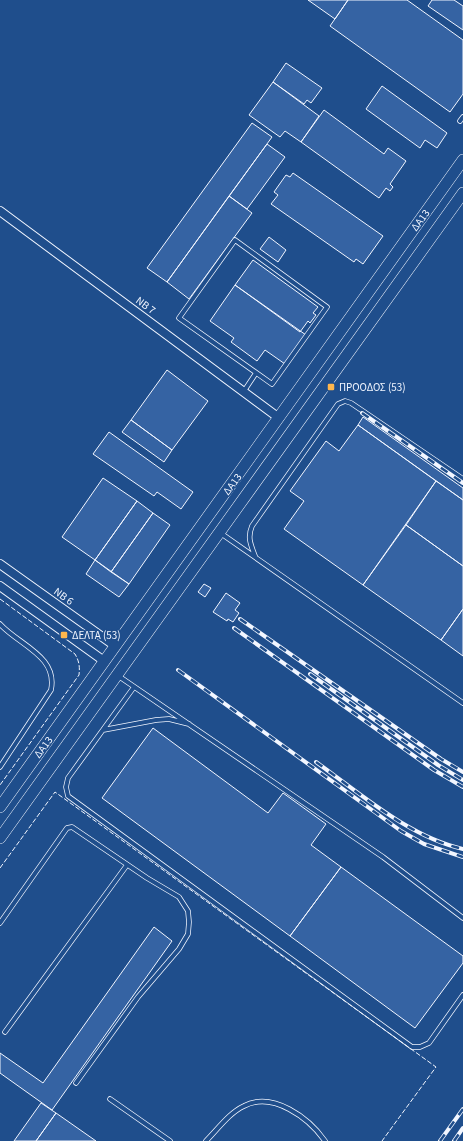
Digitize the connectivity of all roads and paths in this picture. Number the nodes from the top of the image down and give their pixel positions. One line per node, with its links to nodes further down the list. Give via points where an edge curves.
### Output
1 (463, 160): 6 (street, ΔΑ13)
2 (463, 193): 7 (street, ΔΑ13)
3 (0, 211): 5 (street, ΝΒ 7)
4 (256, 374): 4 (lane, via 179,318 235,240 327,308 272,384); 5 (lane)
5 (244, 391): 6 (street, ΝΒ 7)
6 (279, 418): 7 (street); 14 (street, ΔΑ13)
7 (294, 429): 9 (street, ΔΑ13)
8 (463, 479): 10 (lane, via 387,426 345,401 338,404 252,526 249,540)
9 (219, 532): 10 (lane); 16 (street, ΔΑ13)
10 (255, 556): 19 (lane)
11 (0, 564): 14 (street, ΝΒ 6)
12 (0, 586): 15 (street)
13 (0, 624): 22 (lane, via 40,655 52,673 53,681 51,690)
14 (115, 646): 15 (street, ΔΑ13); 16 (street)
15 (104, 661): 16 (street); 23 (street, ΔΑ13)
16 (124, 665): 17 (street, ΔΑ13)
17 (117, 674): 18 (lane); 24 (street, ΔΑ13)
18 (134, 687): 20 (lane); 21 (lane)
19 (463, 703)
20 (191, 724): 21 (lane, via 169,719); 26 (lane, via 383,857)
21 (103, 730): 28 (lane, via 68,778 68,796 412,1047 420,1047 429,1042)
22 (0, 766)
23 (0, 807)
24 (0, 838)
25 (127, 864): 27 (lane, via 84,834 72,827 66,828); 29 (lane); 30 (lane, via 179,897 188,911 188,934 179,949 138,997)
26 (463, 918)
27 (0, 923)
28 (463, 995)
29 (5, 1032)
30 (76, 1083)
31 (110, 1098): 32 (lane)
32 (170, 1141)
33 (206, 1141): 34 (lane, via 234,1112 246,1105 260,1102 277,1103 293,1111 308,1122)
34 (324, 1141)

